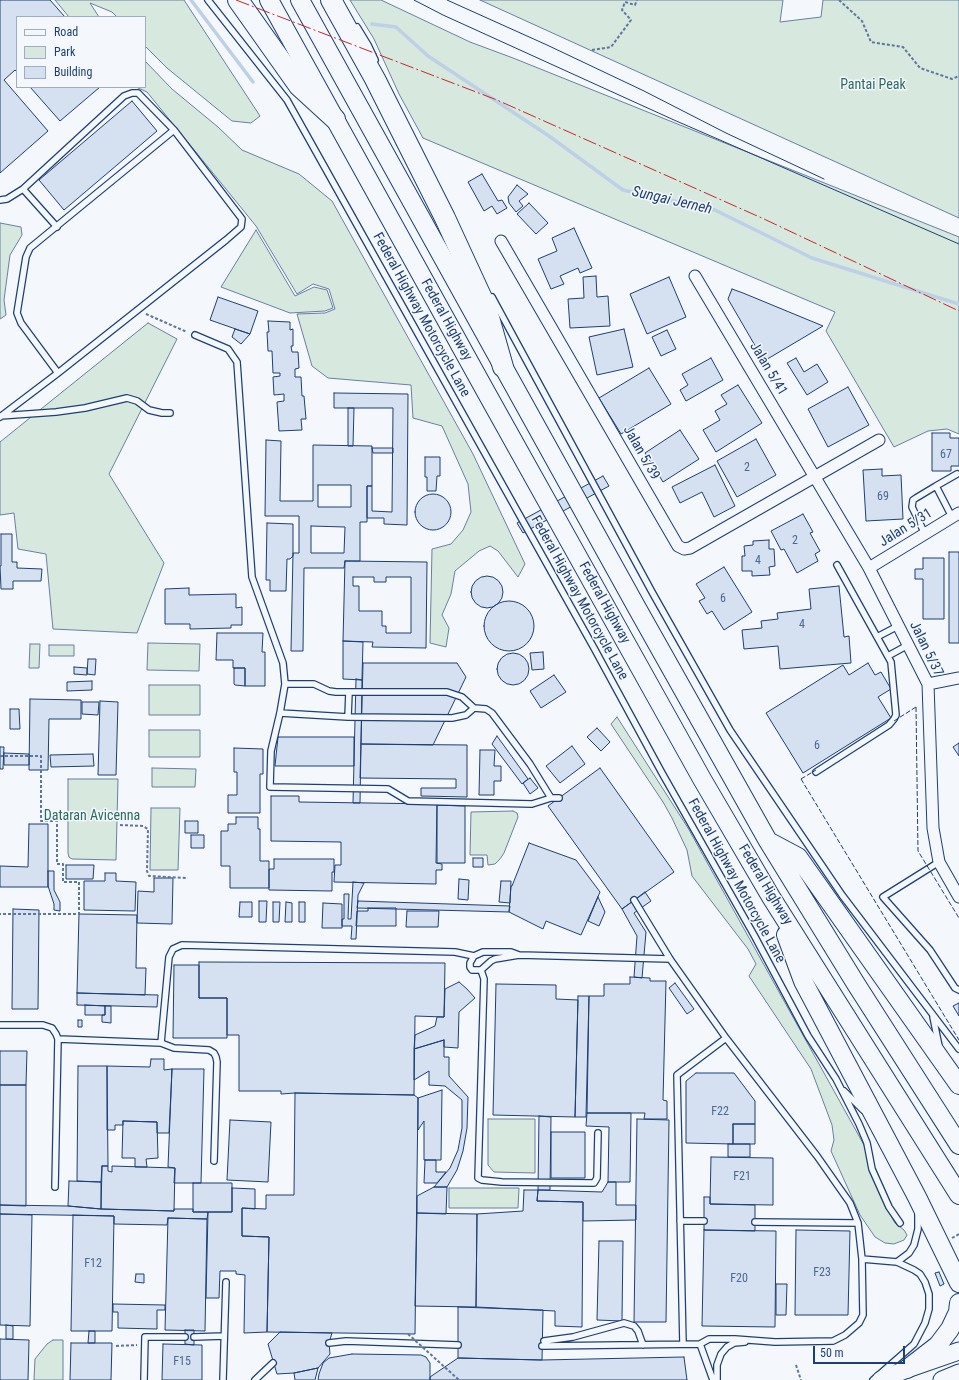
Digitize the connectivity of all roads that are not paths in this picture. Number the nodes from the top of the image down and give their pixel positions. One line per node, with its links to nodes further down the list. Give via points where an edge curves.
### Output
1 (208, 0): 62 (lane, Federal Highway Motorcycle Lane, via 287,100 808,1036)
2 (238, 0): 8 (highway, via 299,86)
3 (269, 0): 8 (highway, Federal Highway)
4 (300, 0): 19 (highway, Federal Highway)
5 (331, 0): 7 (highway)
6 (353, 20): 7 (lane, via 368,45)
7 (377, 72): 17 (highway, via 445,218)
8 (335, 119): 46 (highway, Federal Highway, via 698,772)
9 (174, 130): 11 (lane, via 138,92 124,96); 13 (lane); 20 (lane, via 242,219 241,227)
10 (414, 142): 15 (lane)
11 (23, 189): 12 (lane, via 7,199); 13 (lane)
12 (0, 200)
13 (58, 227): 20 (lane, via 30,248 26,256 17,311 21,323)
14 (501, 241): 24 (street, Jalan 5/39, via 678,546 690,548)
15 (464, 244)
16 (695, 276): 24 (street, Jalan 5/41)
17 (492, 305): 19 (highway); 54 (lane, via 730,730 842,895)
18 (195, 335): 35 (lane, via 228,349 237,362 252,577 283,663)
19 (503, 367): 44 (highway, Federal Highway)
20 (58, 373): 21 (lane, via 0,416 85,408 127,398 137,401 149,410)
21 (170, 413)
22 (879, 440): 24 (street)
23 (958, 474): 25 (lane)
24 (814, 477): 29 (street, Jalan 5/37)
25 (936, 486): 26 (lane); 27 (lane, via 912,503)
26 (956, 515): 27 (street, Jalan 5/31)
27 (925, 534): 29 (street, Jalan 5/31)
28 (837, 566): 31 (lane)
29 (869, 568): 30 (street, Jalan 5/37)
30 (898, 626): 31 (lane); 32 (street, Jalan 5/37)
31 (877, 637): 33 (lane)
32 (908, 645): 33 (lane); 36 (street, Jalan 5/37)
33 (888, 656): 41 (lane, via 892,667 896,710 894,719 889,725)
34 (959, 678): 36 (street)
35 (285, 684): 37 (lane, via 314,684 329,691); 39 (lane)
36 (928, 684): 45 (street, Jalan 5/37, via 933,828)
37 (349, 692): 38 (lane, via 447,692 462,697); 40 (lane)
38 (474, 708): 40 (lane, via 466,715 452,718); 42 (lane, via 486,709 492,713 530,764)
39 (280, 713): 40 (lane); 42 (lane, via 271,751 270,787 388,789 408,801 532,804)
40 (348, 717)
41 (816, 772)
42 (551, 798): 43 (lane)
43 (559, 798)
44 (768, 840): 60 (highway, via 798,856); 65 (highway, Federal Highway)
45 (939, 862): 47 (street, Jalan 5/37); 53 (lane, via 883,897 930,950 955,988)
46 (771, 897): 63 (highway, via 803,981); 68 (highway, Federal Highway)
47 (959, 897)
48 (634, 900): 51 (lane)
49 (519, 955): 50 (lane, via 487,951); 51 (lane); 52 (lane, via 495,959)
50 (474, 956): 52 (lane, via 470,967 472,970); 58 (lane, via 455,952 177,946 170,952 169,957)
51 (670, 959): 56 (lane)
52 (481, 970): 64 (lane, via 484,979 478,1178 502,1182 594,1183 597,1178)
53 (959, 990)
54 (933, 1015): 59 (lane); 60 (lane)
55 (0, 1025): 57 (lane, via 48,1026 54,1030)
56 (726, 1038): 70 (lane, via 677,1075); 73 (lane, via 817,1156 850,1203)
57 (58, 1039): 58 (lane); 67 (lane)
58 (161, 1043): 66 (lane, via 174,1048 209,1050 216,1057)
59 (959, 1049)
60 (943, 1061): 61 (highway)
61 (959, 1084)
62 (840, 1087): 63 (lane); 74 (lane, Federal Highway Motorcycle Lane, via 867,1143 872,1169 888,1207)
63 (879, 1126): 69 (highway)
64 (598, 1133)
65 (959, 1145)
66 (214, 1161)
67 (55, 1187)
68 (959, 1195)
69 (918, 1197): 76 (lane, via 918,1229 914,1245); 78 (highway)
70 (680, 1221): 71 (lane); 85 (lane)
71 (704, 1221)
72 (755, 1222): 73 (lane)
73 (858, 1223): 75 (lane)
74 (900, 1223)
75 (862, 1259): 76 (lane); 83 (lane, via 863,1315 859,1323 845,1335 833,1341)
76 (898, 1262): 98 (lane, via 920,1274 929,1294 929,1309 914,1344)
77 (226, 1282): 80 (lane)
78 (959, 1283)
79 (959, 1303): 91 (highway, via 950,1329 938,1345)
80 (224, 1336): 82 (lane); 94 (lane)
81 (185, 1337): 93 (lane, via 145,1337)
82 (194, 1337)
83 (751, 1340): 86 (lane, via 708,1339); 97 (lane, via 727,1347 717,1365)
84 (329, 1343): 87 (lane, via 346,1341)
85 (683, 1344): 86 (lane); 88 (lane)
86 (700, 1344): 96 (lane)
87 (458, 1345)
88 (642, 1345): 88 (lane, via 634,1326 624,1323 543,1344)
89 (959, 1351): 91 (main road)
90 (273, 1363): 95 (lane)
91 (907, 1369): 99 (main road)
92 (959, 1374): 100 (main road)
93 (144, 1380)
94 (223, 1380)
95 (255, 1380)
96 (713, 1380)
97 (717, 1380)
98 (873, 1380)
99 (881, 1380)
100 (942, 1380)

